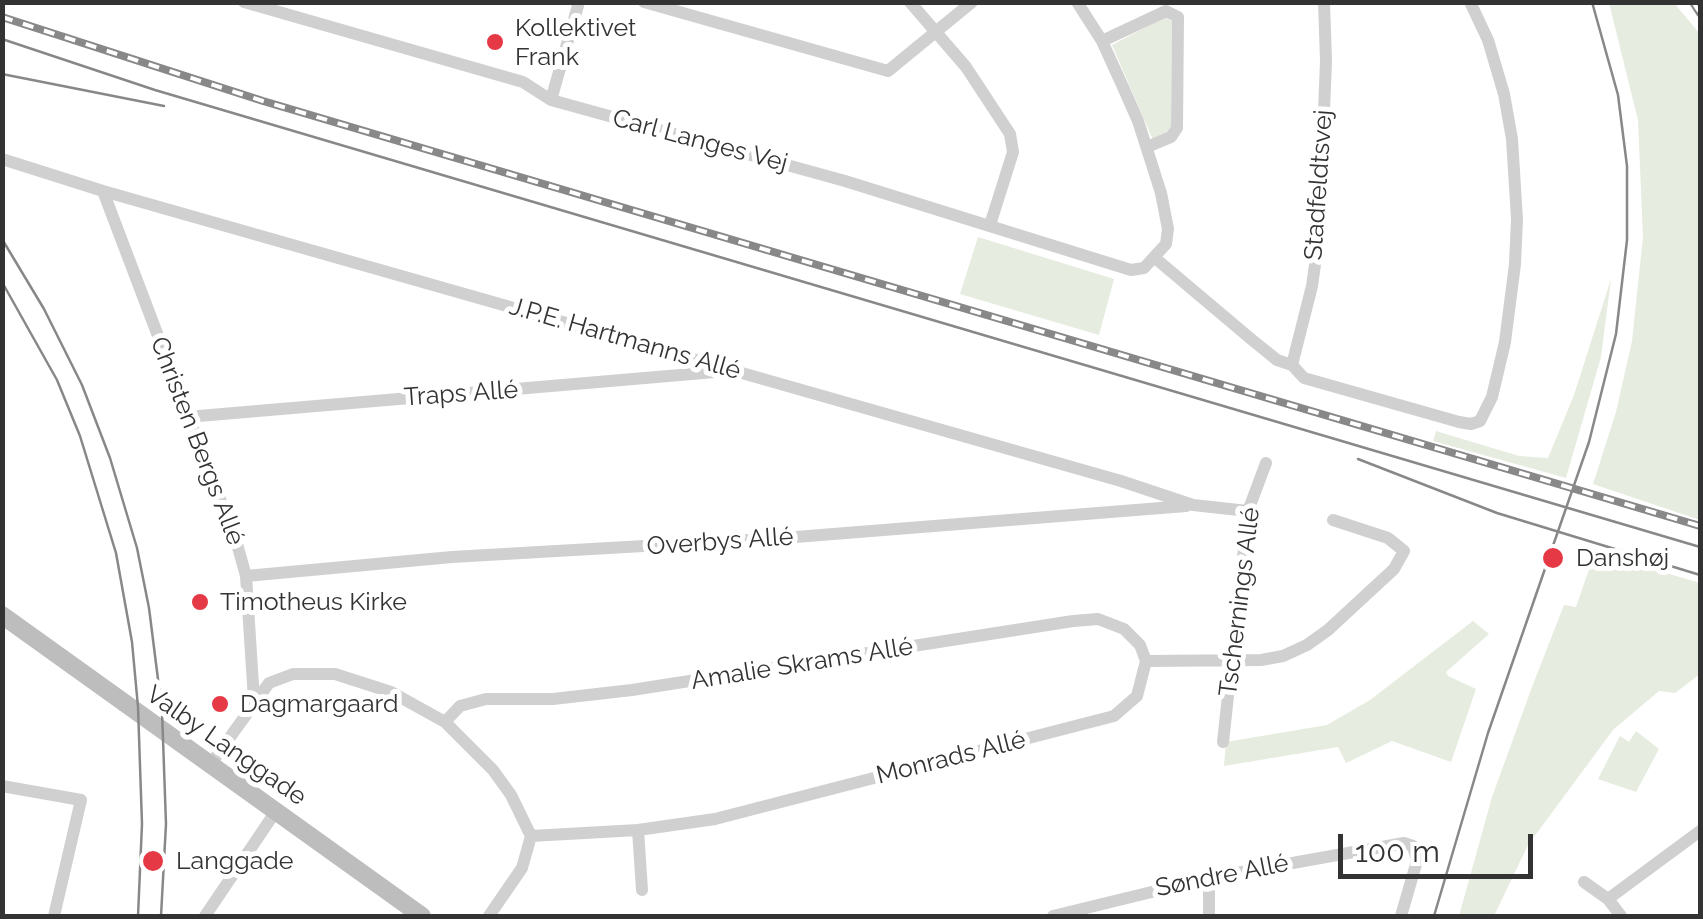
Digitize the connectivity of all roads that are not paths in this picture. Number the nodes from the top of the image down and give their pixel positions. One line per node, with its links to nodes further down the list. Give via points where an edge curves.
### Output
1 (244, 2): 11 (street, Carl Langes Vej, via 523,82)
2 (580, 2): 11 (street)
3 (644, 2): 9 (street, via 888,71)
4 (910, 2): 9 (street)
5 (972, 2): 9 (street)
6 (1077, 2): 10 (street)
7 (1324, 2): 17 (street, Stadfeldtsvej, via 1319,236)
8 (1470, 2): 17 (street, via 1504,94 1516,180 1510,309 1484,415 1471,424 1456,421 1314,382)
9 (938, 31): 15 (street, via 1014,144)
10 (1102, 41): 12 (street); 12 (street, via 1166,11 1178,17 1177,128)
11 (551, 100): 15 (street, Carl Langes Vej)
12 (1147, 147): 16 (street, via 1168,230)
13 (2, 159): 14 (street, J.P.E. Hartmanns Allé)
14 (103, 191): 18 (street, J.P.E. Hartmanns Allé); 19 (street, Christen Bergs Allé)
15 (990, 225): 16 (street, Carl Langes Vej, via 1130,270)
16 (1156, 258): 17 (street, via 1277,360)
17 (1292, 365)
18 (734, 370): 19 (street, Traps Allé); 21 (street, J.P.E. Hartmanns Allé)
19 (187, 418): 24 (street, Christen Bergs Allé)
20 (1266, 464): 22 (street, Tschernings Allé)
21 (1193, 505): 22 (street, J.P.E. Hartmanns Allé); 24 (street, Overbys Allé)
22 (1248, 510): 27 (street, Tschernings Allé)
23 (1333, 520): 27 (street, via 1388,538 1404,551 1402,559 1307,645 1282,656)
24 (246, 576): 28 (street, Christen Bergs Allé)
25 (2, 615): 31 (street, Valby Langgade)
26 (1146, 661): 27 (street); 29 (street, Amalie Skrams Allé, via 1124,629 1098,619 632,690 486,700 460,706); 34 (street, Monrads Allé, via 1137,696 1100,721 715,820)
27 (1232, 662): 30 (street, Tschernings Allé)
28 (254, 700): 29 (street, via 269,683 293,674 335,674 391,692); 31 (street)
29 (445, 722): 36 (street, via 502,782)
30 (1223, 742)
31 (210, 764): 33 (street, Valby Langgade)
32 (2, 786): 43 (street, via 81,800)
33 (276, 811): 42 (street, Valby Langgade); 44 (street)
34 (638, 830): 36 (street, Monrads Allé); 39 (street)
35 (1700, 831): 40 (street)
36 (530, 836): 45 (street, via 522,868)
37 (1209, 878): 41 (street, Søndre Allé); 47 (street); 48 (street, Søndre Allé, via 1393,843 1413,846 1417,860)
38 (1584, 882): 40 (street)
39 (642, 890)
40 (1608, 899): 49 (street)
41 (1083, 912): 46 (street, Søndre Allé)
42 (414, 914)
43 (54, 916)
44 (204, 916)
45 (489, 916)
46 (1053, 916)
47 (1208, 916)
48 (1401, 916)
49 (1622, 916)

